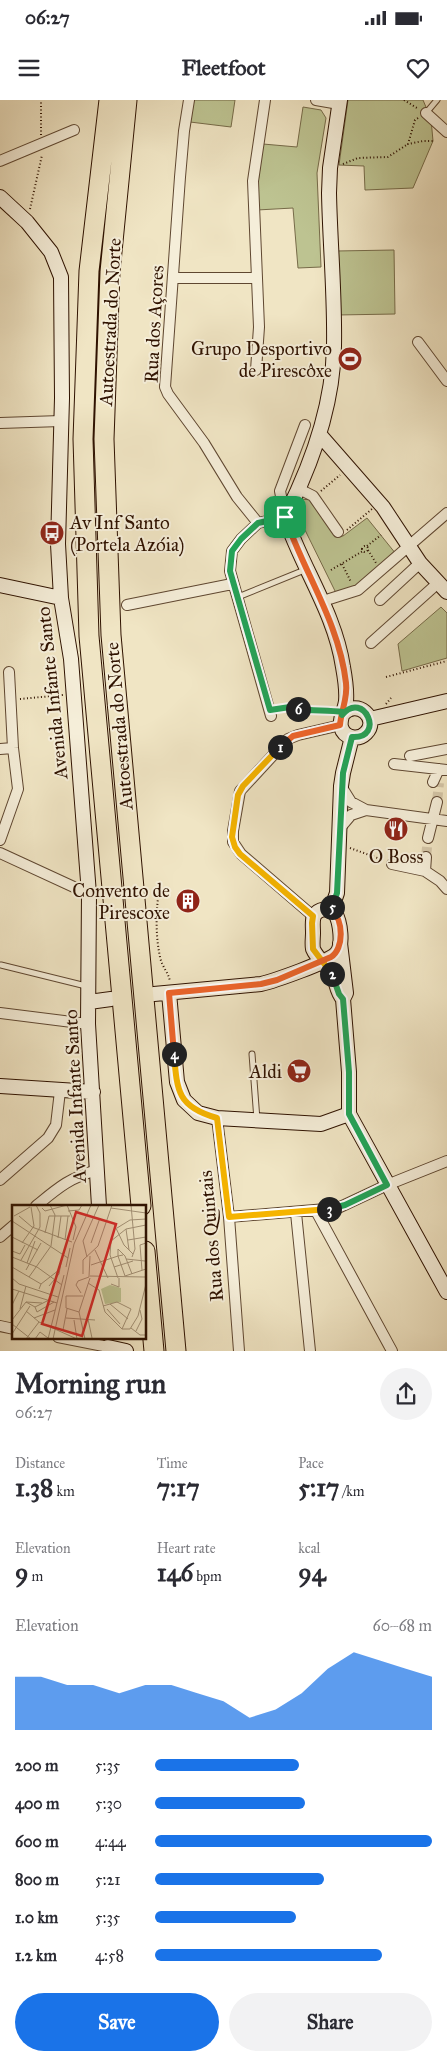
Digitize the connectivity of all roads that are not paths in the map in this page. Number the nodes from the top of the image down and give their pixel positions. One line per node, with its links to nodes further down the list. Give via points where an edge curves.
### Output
1 (110, 100): 94 (highway, Autoestrada do Norte, via 89,271 82,439 89,636)
2 (127, 100): 106 (highway, Autoestrada do Norte, via 110,272 104,438 111,635)
3 (190, 100): 13 (street, Rua dos Açores, via 184,131)
4 (265, 100): 14 (street, via 253,181)
5 (316, 100): 7 (street)
6 (437, 100): 8 (lane)
7 (340, 102): 21 (street, via 330,168 329,201 334,347 331,382)
8 (426, 112): 10 (street)
9 (74, 130): 11 (street)
10 (447, 132)
11 (0, 161)
12 (0, 197): 18 (street, Avenida Infante Santo, via 27,222 51,252 61,277)
13 (174, 278): 14 (street); 25 (street, Rua dos Açores, via 166,390)
14 (256, 278): 16 (street, via 259,328)
15 (418, 342): 17 (street)
16 (256, 370)
17 (447, 381)
18 (61, 421): 19 (street); 34 (street, Avenida Infante Santo, via 58,544)
19 (0, 423)
20 (305, 425): 24 (street, via 280,491)
21 (320, 435): 22 (street); 27 (street, via 379,503)
22 (299, 489): 24 (street); 26 (street, via 314,498)
23 (447, 513): 27 (street)
24 (285, 517): 25 (street); 29 (street)
25 (258, 523): 30 (street, via 232,551)
26 (338, 532)
27 (409, 548): 28 (street); 36 (street, via 358,590)
28 (420, 563): 32 (street); 35 (street)
29 (307, 569): 33 (lane); 36 (street)
30 (232, 584): 33 (street); 37 (street)
31 (0, 585): 34 (street)
32 (443, 587): 38 (street)
33 (238, 597): 41 (street)
34 (61, 598): 65 (street, Avenida Infante Santo, via 71,660)
35 (380, 600)
36 (322, 601): 42 (street, via 334,628 343,664 346,702)
37 (127, 605)
38 (370, 643)
39 (9, 672): 45 (street)
40 (447, 701): 43 (street)
41 (270, 713)
42 (342, 717): 43 (street, via 350,709 360,708); 44 (street, via 344,733); 67 (street, via 288,739 243,786 236,808 232,837 235,847)
43 (370, 719): 44 (street, via 366,733)
44 (352, 737): 52 (street)
45 (13, 748): 46 (street); 59 (street, via 18,788)
46 (0, 749)
47 (447, 749): 48 (street)
48 (410, 756)
49 (394, 764): 50 (street)
50 (443, 769): 51 (street)
51 (436, 783)
52 (341, 786): 54 (street, via 351,802); 57 (street)
53 (434, 801): 55 (street)
54 (366, 810): 55 (street); 57 (street, via 351,815)
55 (433, 816): 56 (street); 58 (street)
56 (447, 821)
57 (340, 828): 66 (street, via 337,893)
58 (428, 838)
59 (0, 840)
60 (0, 853): 65 (street)
61 (426, 857): 63 (street)
62 (392, 864): 63 (street)
63 (425, 871): 64 (street)
64 (447, 889)
65 (89, 894): 73 (street, Avenida Infante Santo)
66 (331, 910): 67 (street, via 323,909); 69 (street, via 338,918)
67 (313, 916): 68 (street)
68 (313, 939): 70 (street, via 313,947); 72 (street, via 306,958)
69 (340, 940): 70 (street, via 338,952); 77 (street, via 346,993)
70 (324, 958): 72 (street); 77 (street)
71 (1, 965): 73 (lane)
72 (292, 974): 74 (street, via 261,984)
73 (89, 987): 78 (street, Avenida Infante Santo)
74 (169, 993): 75 (street); 86 (street, via 177,1082 184,1100 198,1113)
75 (154, 994)
76 (110, 999): 78 (street)
77 (343, 999): 85 (street)
78 (89, 1002): 80 (street, Avenida Infante Santo)
79 (0, 1013): 80 (street)
80 (88, 1024): 84 (street, Avenida Infante Santo)
81 (252, 1054): 87 (lane)
82 (0, 1086): 83 (street)
83 (60, 1091): 84 (street); 90 (street, via 56,1126 48,1138)
84 (93, 1092): 89 (street, Avenida Infante Santo)
85 (349, 1114): 87 (street, via 321,1124); 91 (street)
86 (217, 1118): 87 (street); 97 (street, Rua dos Quintais)
87 (258, 1121)
88 (447, 1161): 91 (street)
89 (97, 1170): 92 (street, via 66,1182); 93 (street, Avenida Infante Santo)
90 (0, 1180)
91 (387, 1185): 95 (street, via 345,1205); 101 (street)
92 (37, 1205)
93 (99, 1205)
94 (141, 1205)
95 (316, 1211): 96 (street); 109 (street)
96 (296, 1213): 97 (street); 108 (street)
97 (229, 1217): 107 (street, Rua dos Quintais)
98 (12, 1227): 99 (street)
99 (0, 1237)
100 (146, 1262): 105 (highway)
101 (447, 1292)
102 (64, 1338): 103 (street)
103 (108, 1345): 104 (street)
104 (125, 1351)
105 (154, 1351)
106 (176, 1351)
107 (239, 1351)
108 (310, 1351)
109 (392, 1351)

